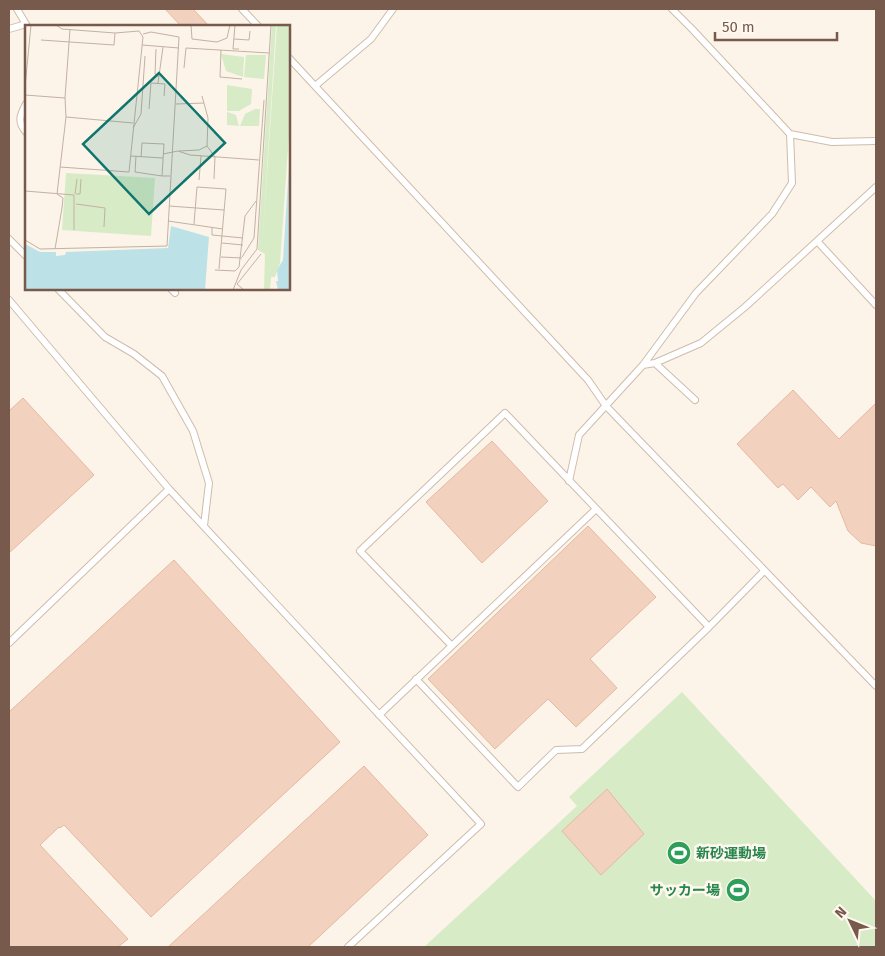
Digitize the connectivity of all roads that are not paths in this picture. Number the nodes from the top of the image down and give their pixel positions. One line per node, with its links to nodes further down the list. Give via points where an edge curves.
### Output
1 (17, 9): 6 (lane)
2 (242, 9): 7 (lane)
3 (393, 9): 10 (lane, via 371,38)
4 (672, 9): 13 (lane)
5 (25, 25): 8 (lane)
6 (27, 25)
7 (257, 25)
8 (9, 29)
9 (290, 59): 10 (lane)
10 (315, 86): 25 (lane, via 588,380)
11 (25, 106): 12 (lane, via 19,116)
12 (25, 131)
13 (790, 134): 14 (lane, via 832,142); 23 (lane, via 792,182 772,214 696,293)
14 (876, 140)
15 (876, 187): 17 (lane)
16 (9, 239): 18 (lane)
17 (817, 241): 21 (lane); 22 (lane, via 701,343)
18 (25, 255)
19 (59, 290): 29 (lane, via 105,337 162,376 193,431 209,483)
20 (9, 300): 27 (lane)
21 (876, 305)
22 (655, 363): 23 (lane); 24 (lane)
23 (642, 365): 25 (lane)
24 (695, 400)
25 (606, 406): 26 (lane, via 580,435); 30 (lane)
26 (569, 481): 28 (lane); 33 (lane, via 505,413 360,551)
27 (169, 490): 29 (lane); 32 (lane)
28 (596, 509): 31 (lane); 33 (lane)
29 (204, 526): 36 (lane)
30 (764, 571): 31 (lane); 35 (lane)
31 (709, 627): 34 (lane, via 582,749 556,750 518,786)
32 (9, 642)
33 (451, 645): 34 (lane)
34 (416, 678): 36 (lane)
35 (876, 686)
36 (378, 715): 37 (lane, via 481,824)
37 (348, 947)

